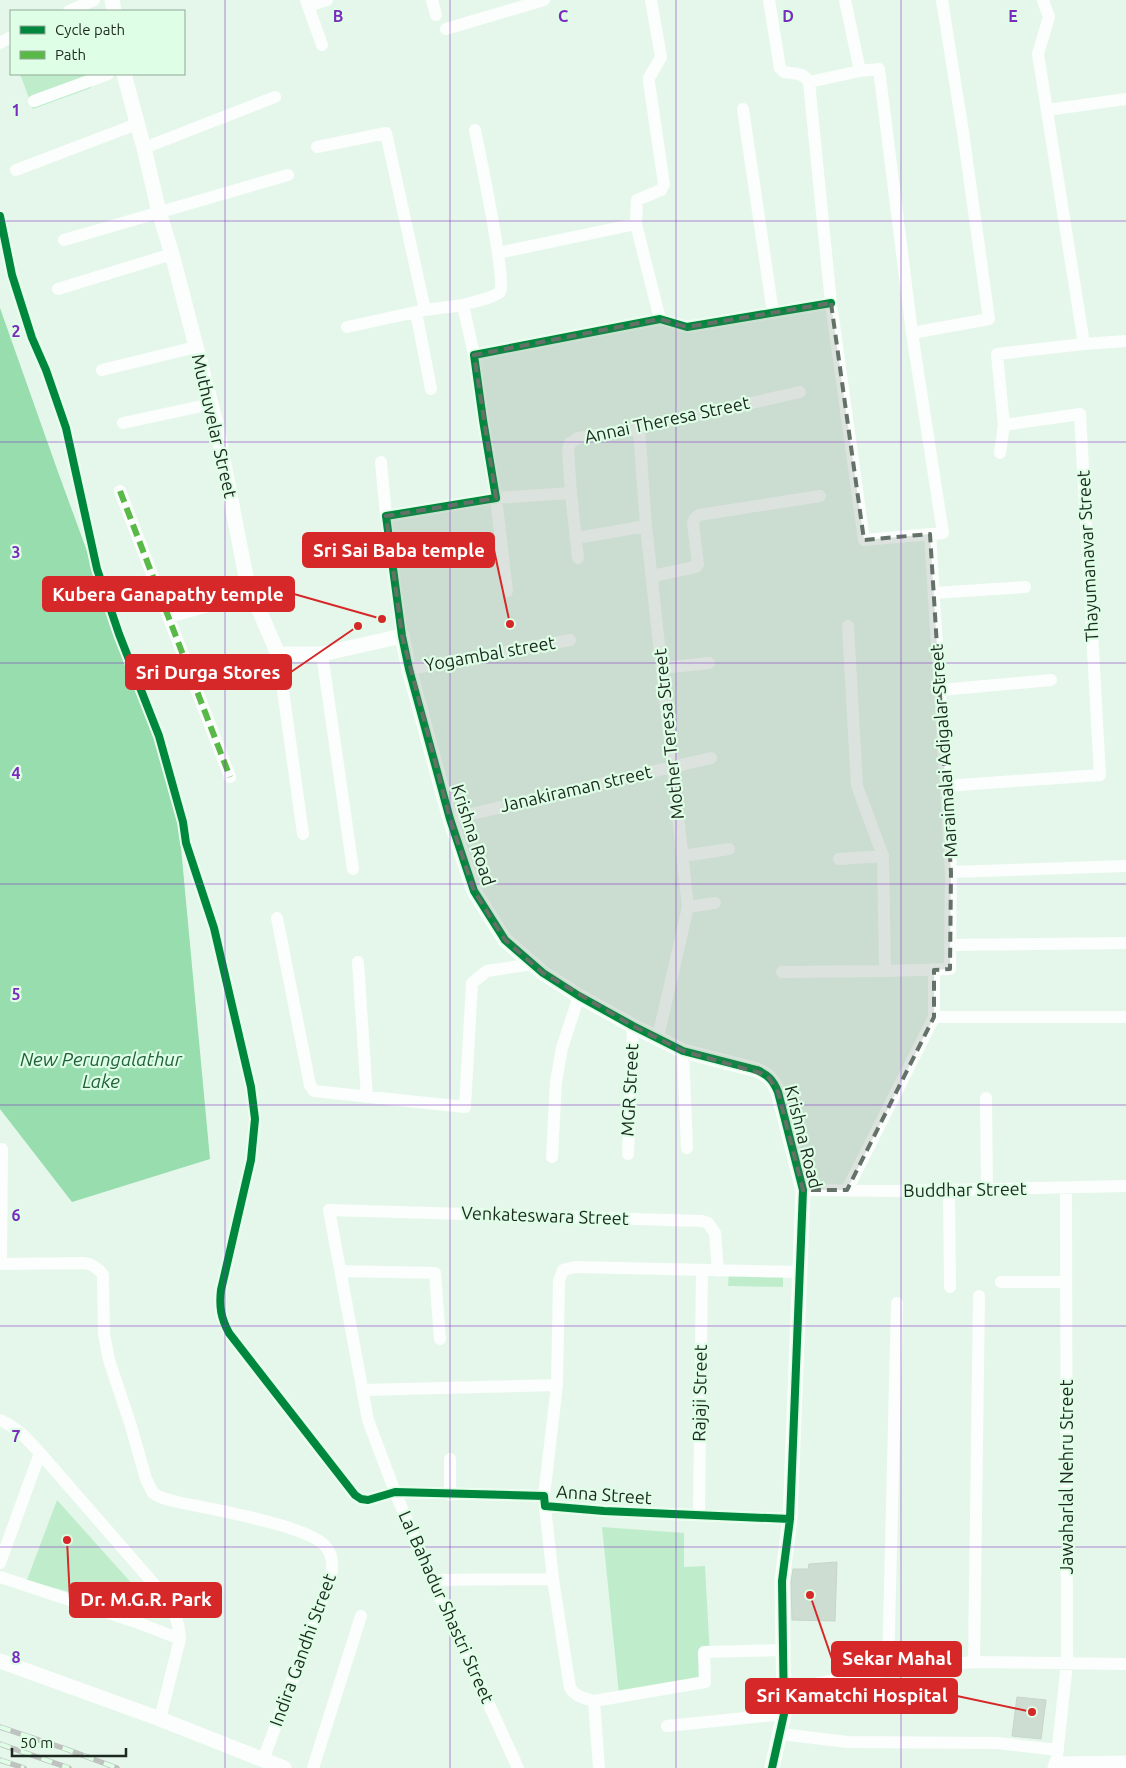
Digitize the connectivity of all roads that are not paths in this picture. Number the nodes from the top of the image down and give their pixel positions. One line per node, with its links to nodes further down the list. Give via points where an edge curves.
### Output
1 (94, 0): 12 (street)
2 (327, 0): 10 (street)
3 (432, 0): 13 (street)
4 (544, 0): 11 (street)
5 (651, 0): 33 (street, via 661,57 649,82 664,184 661,190 637,200)
6 (769, 0): 19 (street, via 780,68 784,72 802,74)
7 (845, 0): 16 (street)
8 (942, 0): 44 (street, via 989,319)
9 (1043, 0): 24 (street, via 1049,17 1038,54)
10 (307, 3): 15 (street)
11 (517, 4): 14 (street, via 475,22)
12 (72, 10)
13 (436, 14)
14 (446, 29)
15 (322, 45)
16 (860, 71): 19 (street); 44 (street, via 879,69)
17 (105, 75): 22 (street)
18 (124, 75): 25 (street, Muthuvelar Street)
19 (809, 82): 38 (street)
20 (275, 97): 28 (street)
21 (1126, 99): 24 (street)
22 (34, 101)
23 (743, 109): 41 (street)
24 (1047, 110): 46 (street)
25 (137, 124): 28 (street, Muthuvelar Street); 29 (street)
26 (475, 130): 35 (street)
27 (317, 147): 40 (street, via 386,133)
28 (144, 148): 31 (street, Muthuvelar Street)
29 (16, 170)
30 (288, 174): 31 (street)
31 (159, 212): 34 (street); 36 (street, Muthuvelar Street)
32 (0, 216): 142 (street, Anna Street, via 12,275 66,428 97,569 159,736 186,843 214,928 251,1087 255,1119 251,1160 221,1290 220,1313 229,1333 356,1495 368,1500)
33 (636, 224): 35 (street); 42 (street)
34 (64, 240)
35 (498, 253): 39 (street, via 500,292)
36 (172, 254): 37 (street); 47 (street, Muthuvelar Street)
37 (58, 289)
38 (831, 303): 41 (street); 64 (street, via 864,540)
39 (464, 305): 40 (street); 48 (street)
40 (420, 311): 43 (street); 50 (street)
41 (772, 313): 42 (street, via 687,327)
42 (660, 318): 48 (street)
43 (347, 327)
44 (912, 333): 64 (street, via 942,533)
45 (1126, 341): 46 (street)
46 (1084, 344): 54 (street, via 997,354)
47 (196, 347): 49 (street); 52 (street, Muthuvelar Street)
48 (474, 355): 61 (street)
49 (102, 370)
50 (431, 390)
51 (800, 392): 55 (street, Annai Theresa Street)
52 (211, 404): 53 (street); 71 (street, Muthuvelar Street)
53 (123, 423)
54 (1004, 425): 56 (street); 86 (street, Thayumanavar Street, via 1080,414 1100,775)
55 (639, 428): 59 (street, Annai Theresa Street, via 578,438 570,443); 63 (street, Mother Teresa Street)
56 (1000, 453)
57 (381, 462): 62 (street)
58 (120, 491): 72 (street)
59 (571, 493): 61 (street); 65 (street, Annai Theresa Street)
60 (820, 496): 67 (street, via 698,515 694,518 696,567)
61 (496, 498): 62 (street); 69 (street)
62 (386, 516): 74 (street)
63 (646, 526): 65 (street); 67 (street, Mother Teresa Street)
64 (930, 534): 70 (street, Maraimalai Adigalar Street)
65 (576, 538): 66 (street, Annai Theresa Street)
66 (578, 558)
67 (652, 576): 79 (street, Mother Teresa Street)
68 (1025, 587): 70 (street)
69 (507, 591)
70 (934, 593): 82 (street, Maraimalai Adigalar Street)
71 (252, 594): 72 (street); 76 (street, Muthuvelar Street)
72 (168, 617): 85 (street)
73 (848, 626): 91 (street, via 857,786)
74 (402, 636): 77 (street); 80 (street, Krishna Road)
75 (570, 640): 80 (street, Yogambal street)
76 (278, 654): 77 (street); 88 (street)
77 (322, 654): 94 (street)
78 (708, 663): 79 (street)
79 (662, 668): 84 (street, Mother Teresa Street)
80 (409, 669): 87 (street, Krishna Road)
81 (1051, 680): 82 (street)
82 (940, 690): 86 (street, Maraimalai Adigalar Street)
83 (711, 758): 84 (street, Janakiraman street)
84 (673, 766): 87 (street, Janakiraman street); 90 (street, Mother Teresa Street)
85 (230, 777)
86 (946, 786): 95 (street, Maraimalai Adigalar Street)
87 (450, 819): 102 (street, Krishna Road, via 474,891 505,940)
88 (303, 834)
89 (729, 849): 90 (street)
90 (683, 856): 97 (street, Mother Teresa Street)
91 (883, 856): 92 (street); 104 (street)
92 (839, 859)
93 (1126, 866): 95 (street)
94 (353, 869)
95 (951, 872): 100 (street, Maraimalai Adigalar Street)
96 (715, 903): 97 (street)
97 (688, 907): 110 (street, Mother Teresa Street)
98 (277, 918): 112 (street, via 310,1085 314,1091)
99 (1126, 943): 100 (street)
100 (950, 945): 103 (street, Maraimalai Adigalar Street, via 950,968)
101 (358, 962): 112 (street)
102 (533, 964): 106 (street, Krishna Road); 112 (street, via 487,971 472,984 465,1107)
103 (934, 970): 104 (street); 107 (street)
104 (885, 971): 105 (street)
105 (782, 972)
106 (579, 996): 109 (street, Krishna Road); 117 (street, via 562,1048 556,1082)
107 (934, 1017): 108 (street); 123 (street)
108 (1126, 1017)
109 (633, 1026): 110 (street, Krishna Road); 116 (street, MGR Street)
110 (658, 1037): 111 (street, Krishna Road)
111 (684, 1051): 114 (street); 122 (street, Krishna Road, via 757,1070 773,1081)
112 (367, 1097)
113 (986, 1098): 121 (street)
114 (687, 1148)
115 (2, 1149): 118 (street)
116 (628, 1154)
117 (552, 1157)
118 (1, 1181): 126 (street)
119 (1126, 1186): 120 (street, Buddhar Street)
120 (1066, 1188): 121 (street, Buddhar Street); 132 (street, Jawaharlal Nehru Street)
121 (988, 1189): 124 (street, Buddhar Street)
122 (803, 1190): 123 (street, Buddhar Street); 130 (street, Krishna Road)
123 (847, 1190): 124 (street, Buddhar Street)
124 (949, 1190): 133 (street)
125 (329, 1210): 127 (street, Lal Bahadur Shastri Street); 129 (street, Venkateswara Street, via 702,1221 708,1223 715,1233)
126 (0, 1264): 165 (street, Indira Gandhi Street, via 84,1263 99,1269 103,1275 104,1334 109,1360 146,1479 154,1493 160,1498 275,1523 311,1536 327,1547 333,1566 331,1576)
127 (341, 1271): 136 (street, via 435,1273); 138 (street, Lal Bahadur Shastri Street)
128 (702, 1271): 129 (street); 137 (street, via 575,1267 563,1270); 145 (street, Rajaji Street)
129 (718, 1271): 130 (street)
130 (800, 1272): 146 (street, Krishna Road)
131 (1002, 1282): 132 (street)
132 (1066, 1282): 156 (street, Jawaharlal Nehru Street)
133 (950, 1287)
134 (979, 1296): 155 (street)
135 (896, 1303): 158 (street)
136 (440, 1339)
137 (557, 1385): 138 (street); 144 (street)
138 (363, 1390): 142 (street, Lal Bahadur Shastri Street, via 368,1420)
139 (0, 1420): 140 (street, via 24,1435)
140 (40, 1453): 147 (street); 152 (street, via 166,1599 175,1613)
141 (450, 1459): 143 (street)
142 (396, 1492): 143 (street, Anna Street); 150 (street, Lal Bahadur Shastri Street)
143 (450, 1495): 144 (street, Anna Street)
144 (544, 1501): 145 (street, Anna Street, via 604,1511); 149 (street)
145 (699, 1515): 146 (street, Anna Street)
146 (790, 1519): 153 (street, Krishna Road, via 782,1581)
147 (0, 1563)
148 (0, 1577): 152 (street)
149 (553, 1579): 150 (street); 160 (street, via 570,1688 579,1697)
150 (432, 1580): 170 (street, Lal Bahadur Shastri Street)
151 (361, 1616): 169 (street)
152 (180, 1639): 162 (street)
153 (783, 1650): 159 (street, Krishna Road); 160 (street, via 704,1652 705,1682)
154 (0, 1662): 162 (street)
155 (974, 1662): 156 (street); 158 (street)
156 (1067, 1664): 157 (street); 166 (street, Jawaharlal Nehru Street)
157 (1126, 1664)
158 (888, 1670): 159 (street)
159 (783, 1690): 161 (street, Krishna Road)
160 (594, 1701): 171 (street)
161 (784, 1714): 163 (street); 164 (street, Krishna Road)
162 (160, 1719): 165 (street)
163 (667, 1726)
164 (781, 1734): 166 (street, via 847,1742 997,1744); 172 (street, Krishna Road)
165 (263, 1760): 168 (street)
166 (1057, 1761): 167 (street)
167 (1126, 1763)
168 (284, 1768)
169 (313, 1768)
170 (518, 1768)
171 (599, 1768)
172 (772, 1768)

